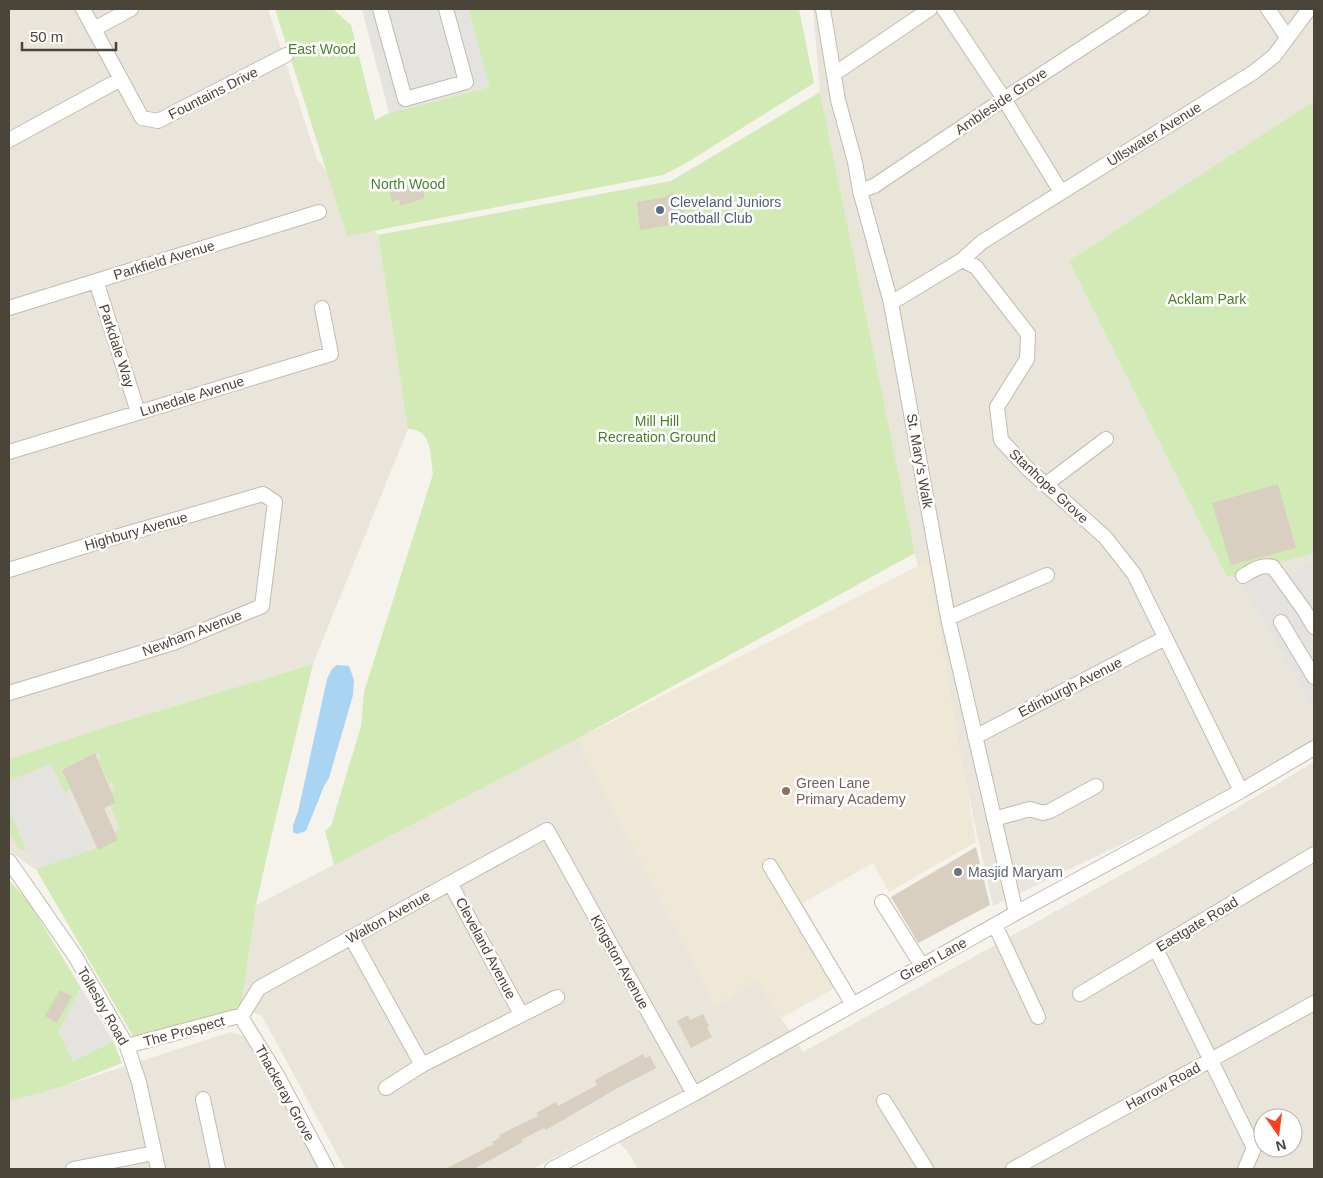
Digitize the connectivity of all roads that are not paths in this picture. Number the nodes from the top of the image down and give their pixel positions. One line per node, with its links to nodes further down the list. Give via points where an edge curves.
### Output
1 (83, 9): 11 (street, Fountains Drive)
2 (131, 9): 11 (street)
3 (380, 9): 4 (street, via 405,99 466,82)
4 (446, 9)
5 (823, 9): 14 (street, St. Mary's Walk)
6 (930, 9): 14 (street)
7 (944, 9): 16 (street)
8 (1142, 9): 16 (street, Ambleside Grove)
9 (1268, 9): 12 (street)
10 (1309, 9): 12 (street, Ullswater Avenue)
11 (94, 29): 15 (street, Fountains Drive)
12 (1287, 37): 19 (street, Ullswater Avenue, via 1274,56 1254,72)
13 (286, 55): 15 (street, Fountains Drive, via 158,121 142,118)
14 (834, 74): 18 (street, St. Mary's Walk)
15 (121, 79): 17 (street)
16 (1004, 99): 18 (street, Ambleside Grove, via 874,186); 19 (street)
17 (9, 140)
18 (860, 191): 23 (street, St. Mary's Walk)
19 (1061, 192): 21 (street, Ullswater Avenue, via 982,242)
20 (319, 212): 22 (street, Parkfield Avenue)
21 (962, 260): 23 (street); 29 (street, Stanhope Grove, via 976,267 1028,334 1027,359 997,407 1001,440)
22 (96, 280): 24 (street, Parkfield Avenue); 26 (street, Parkdale Way)
23 (891, 303): 34 (street, St. Mary's Walk)
24 (9, 308)
25 (322, 308): 26 (street, Lunedale Avenue, via 331,354)
26 (138, 412): 28 (street, Lunedale Avenue)
27 (1106, 439): 29 (street)
28 (9, 452)
29 (1045, 485): 37 (street, Stanhope Grove, via 1105,537 1134,574)
30 (264, 494): 31 (street, Highbury Avenue); 39 (street, Newham Avenue, via 275,502 262,606 172,643)
31 (9, 570)
32 (1047, 575): 34 (street)
33 (1243, 576): 36 (street, via 1266,565 1273,567)
34 (948, 618): 40 (street, St. Mary's Walk)
35 (1281, 622): 38 (street)
36 (1314, 627)
37 (1165, 638): 40 (street, Edinburgh Avenue); 43 (street, Stanhope Grove)
38 (1314, 677)
39 (9, 693)
40 (975, 736): 44 (street, St. Mary's Walk)
41 (1314, 748): 43 (street, Green Lane)
42 (1096, 786): 44 (street, via 1050,811 1042,813 1030,809)
43 (1241, 791): 51 (street, Green Lane)
44 (994, 819): 51 (street, St. Mary's Walk)
45 (547, 830): 49 (street, Walton Avenue); 67 (street, Kingston Avenue)
46 (1314, 854): 54 (street, Eastgate Road)
47 (9, 861): 63 (street, Tollesby Road, via 75,956)
48 (770, 866): 59 (street)
49 (450, 883): 53 (street, Walton Avenue); 60 (street, Cleveland Avenue)
50 (882, 902): 55 (street)
51 (1016, 913): 52 (street, Green Lane)
52 (995, 925): 55 (street, Green Lane); 62 (street)
53 (351, 937): 61 (street, Walton Avenue, via 259,988); 65 (street)
54 (1156, 949): 56 (street, Eastgate Road); 64 (street)
55 (922, 966): 59 (street, Green Lane)
56 (1080, 994)
57 (558, 997): 60 (street)
58 (1314, 1003): 64 (street, Harrow Road)
59 (853, 1005): 67 (street, Green Lane)
60 (521, 1014): 65 (street)
61 (242, 1017): 63 (street, The Prospect); 74 (street, Thackeray Grove)
62 (1038, 1018)
63 (127, 1046): 70 (street, Tollesby Road, via 139,1082)
64 (1210, 1060): 77 (street, Harrow Road); 78 (street, via 1254,1148)
65 (422, 1065): 66 (street)
66 (386, 1088)
67 (694, 1094): 75 (street, Green Lane)
68 (203, 1099): 73 (street)
69 (884, 1101): 76 (street)
70 (154, 1153): 71 (street); 72 (street, Tollesby Road)
71 (73, 1169)
72 (158, 1169)
73 (218, 1169)
74 (328, 1169)
75 (552, 1169)
76 (926, 1169)
77 (1015, 1169)
78 (1245, 1169)

